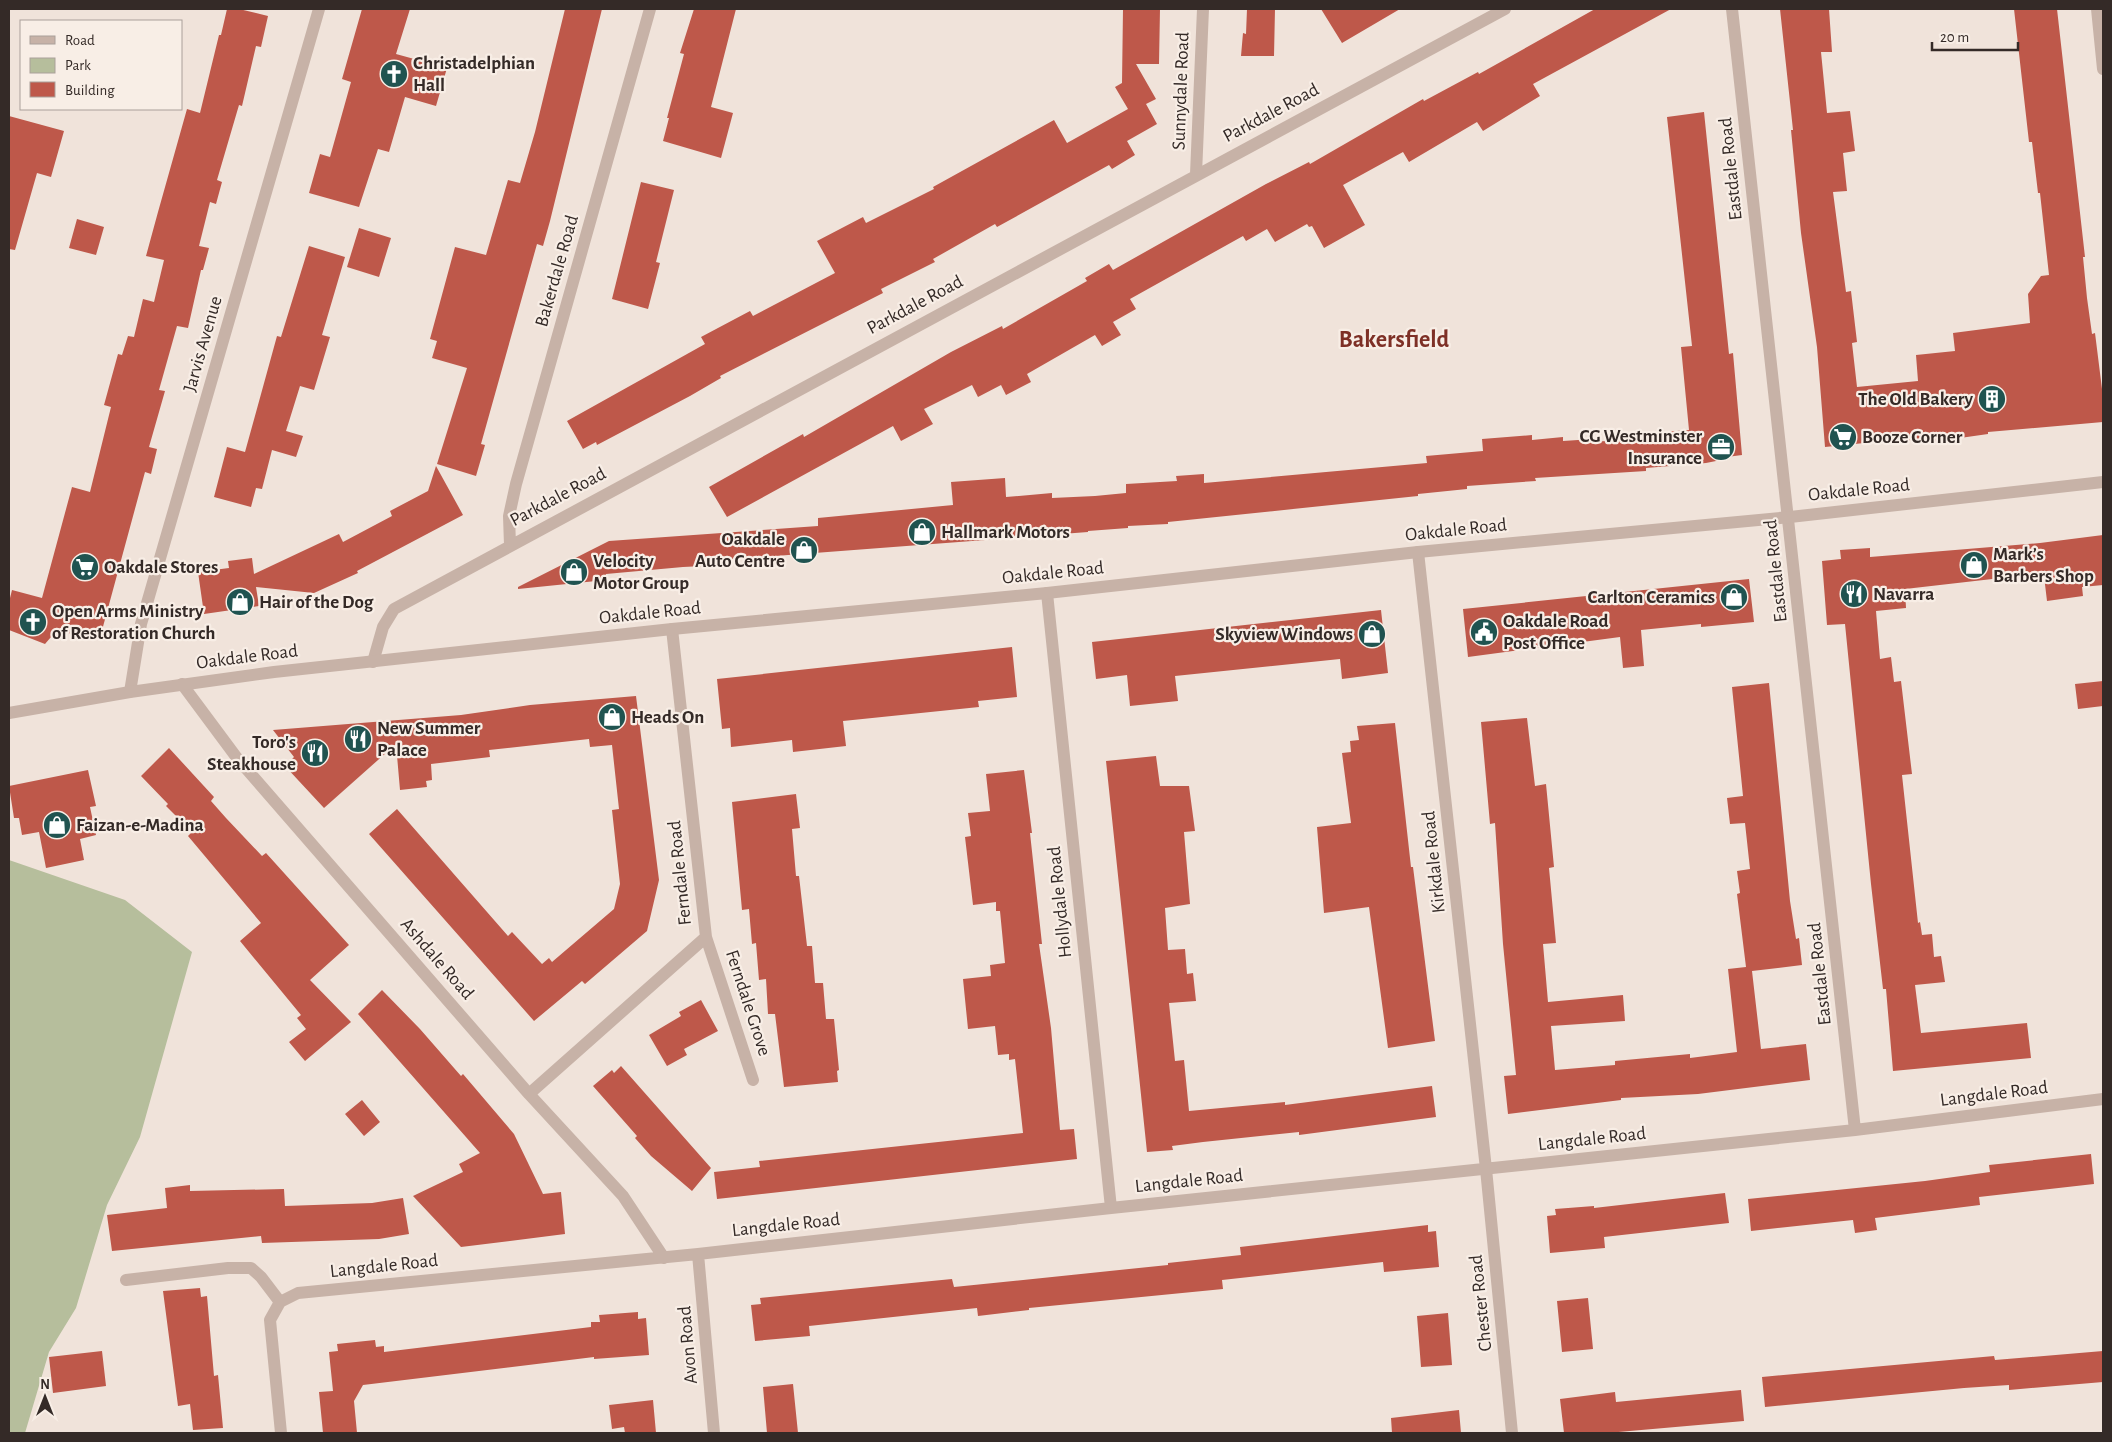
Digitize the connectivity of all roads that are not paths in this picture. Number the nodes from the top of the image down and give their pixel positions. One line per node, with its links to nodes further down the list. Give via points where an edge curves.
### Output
1 (319, 9): 17 (street, Jarvis Avenue, via 140,624)
2 (650, 9): 11 (street, Bakerdale Road, via 516,484 509,516)
3 (1203, 9): 8 (street, Sunnydale Road)
4 (1505, 9): 8 (street, Parkdale Road)
5 (1732, 9): 10 (street, Eastdale Road)
6 (2097, 9): 7 (street)
7 (2103, 69)
8 (1196, 174): 11 (street, Parkdale Road)
9 (2103, 482): 10 (street, Oakdale Road)
10 (1790, 517): 12 (street, Oakdale Road); 23 (street, Eastdale Road)
11 (510, 545): 15 (street, Parkdale Road, via 394,609 383,627)
12 (1418, 552): 13 (street, Oakdale Road); 24 (street, Kirkdale Road)
13 (1047, 593): 14 (street, Oakdale Road); 25 (street, Hollydale Road)
14 (672, 630): 15 (street, Oakdale Road); 19 (street, Ferndale Road)
15 (373, 662): 16 (street, Oakdale Road)
16 (182, 684): 17 (street, Oakdale Road); 21 (street, Ashdale Road, via 237,758)
17 (130, 692): 18 (street, Oakdale Road)
18 (9, 713)
19 (706, 937): 20 (street, Ferndale Grove); 21 (street, Ferndale Road)
20 (753, 1080)
21 (529, 1094): 27 (street, Ashdale Road, via 624,1196)
22 (2103, 1100): 23 (street, Langdale Road)
23 (1855, 1130): 24 (street, Langdale Road)
24 (1486, 1169): 25 (street, Langdale Road); 32 (street, Chester Road)
25 (1111, 1208): 26 (street, Langdale Road)
26 (698, 1254): 27 (street, Langdale Road); 31 (street, Avon Road)
27 (664, 1258): 29 (street, Langdale Road, via 298,1293)
28 (126, 1280): 29 (street, via 250,1268 262,1277)
29 (280, 1302): 30 (street, via 270,1320)
30 (281, 1433)
31 (714, 1433)
32 (1512, 1433)

